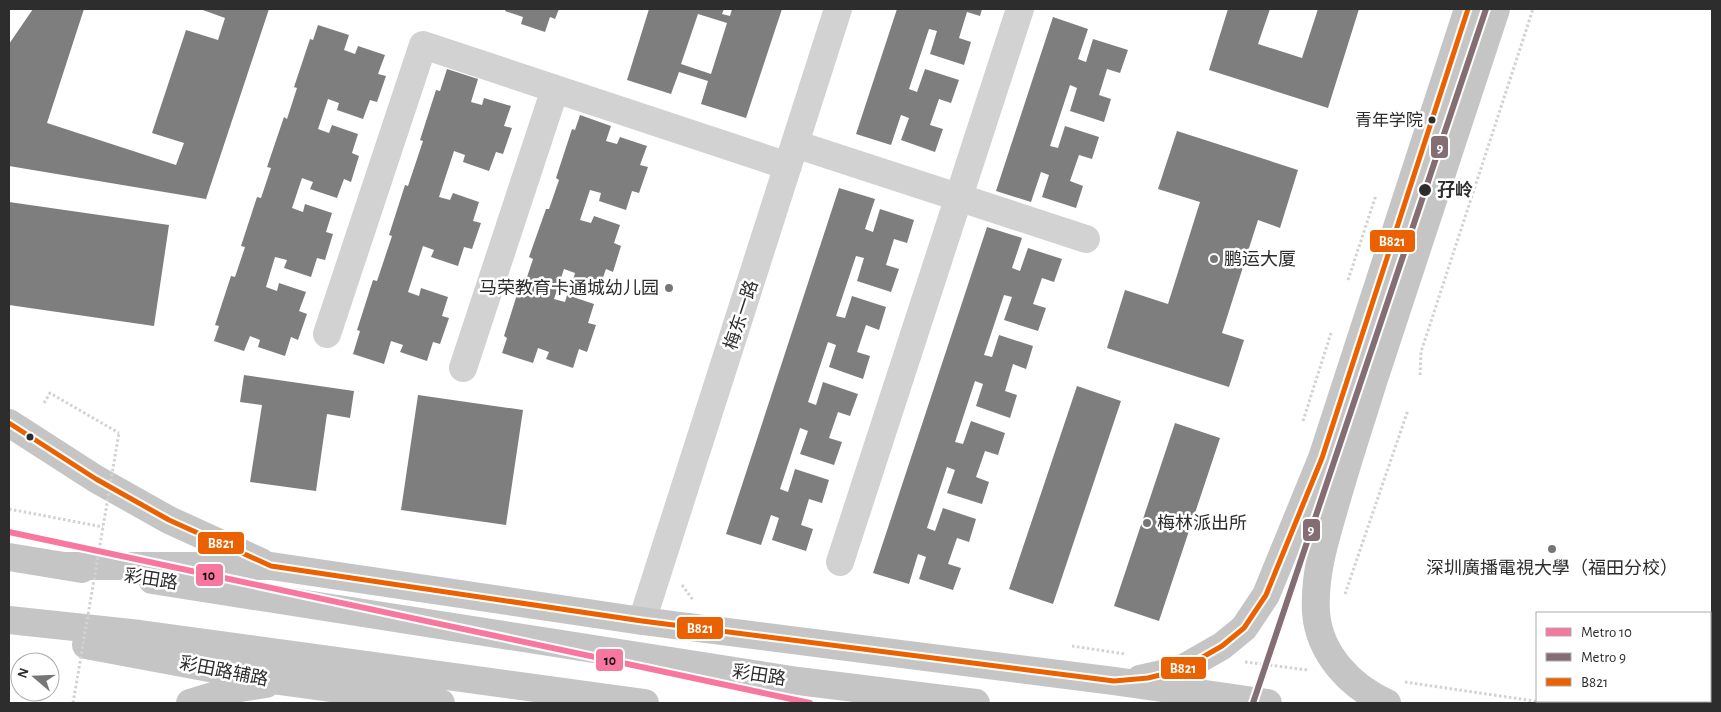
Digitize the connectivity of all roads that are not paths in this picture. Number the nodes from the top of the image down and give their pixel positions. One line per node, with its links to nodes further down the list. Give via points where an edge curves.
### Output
1 (838, 9): 6 (street, 梅东一路)
2 (1020, 9): 7 (street)
3 (1468, 9): 12 (main road)
4 (1496, 9): 12 (main road)
5 (555, 89): 6 (street); 9 (street, via 423,45); 10 (street)
6 (792, 155): 7 (street); 18 (street, 梅东一路)
7 (958, 197): 8 (street); 14 (street)
8 (1086, 239)
9 (327, 334)
10 (463, 368)
11 (12, 423): 16 (main road, via 96,478 169,520)
12 (1334, 462): 20 (main road, via 1266,595 1244,628 1222,646 1180,670 1148,678); 22 (main road, via 1316,586 1316,614 1334,661 1345,676 1359,688)
13 (9, 557): 15 (main road, 彩田路)
14 (840, 562)
15 (66, 566): 16 (main road); 27 (main road, 彩田路, via 798,681)
16 (271, 566): 18 (main road)
17 (9, 620): 26 (main road, via 140,634)
18 (642, 621): 20 (main road)
19 (9, 630): 21 (main road, 彩田路辅路)
20 (1114, 680): 23 (main road)
21 (279, 681): 24 (main road, via 240,688); 25 (main road, 彩田路辅路)
22 (1394, 692)
23 (1213, 699): 28 (main road)
24 (190, 703)
25 (441, 703)
26 (645, 703)
27 (976, 703)
28 (1268, 703)

